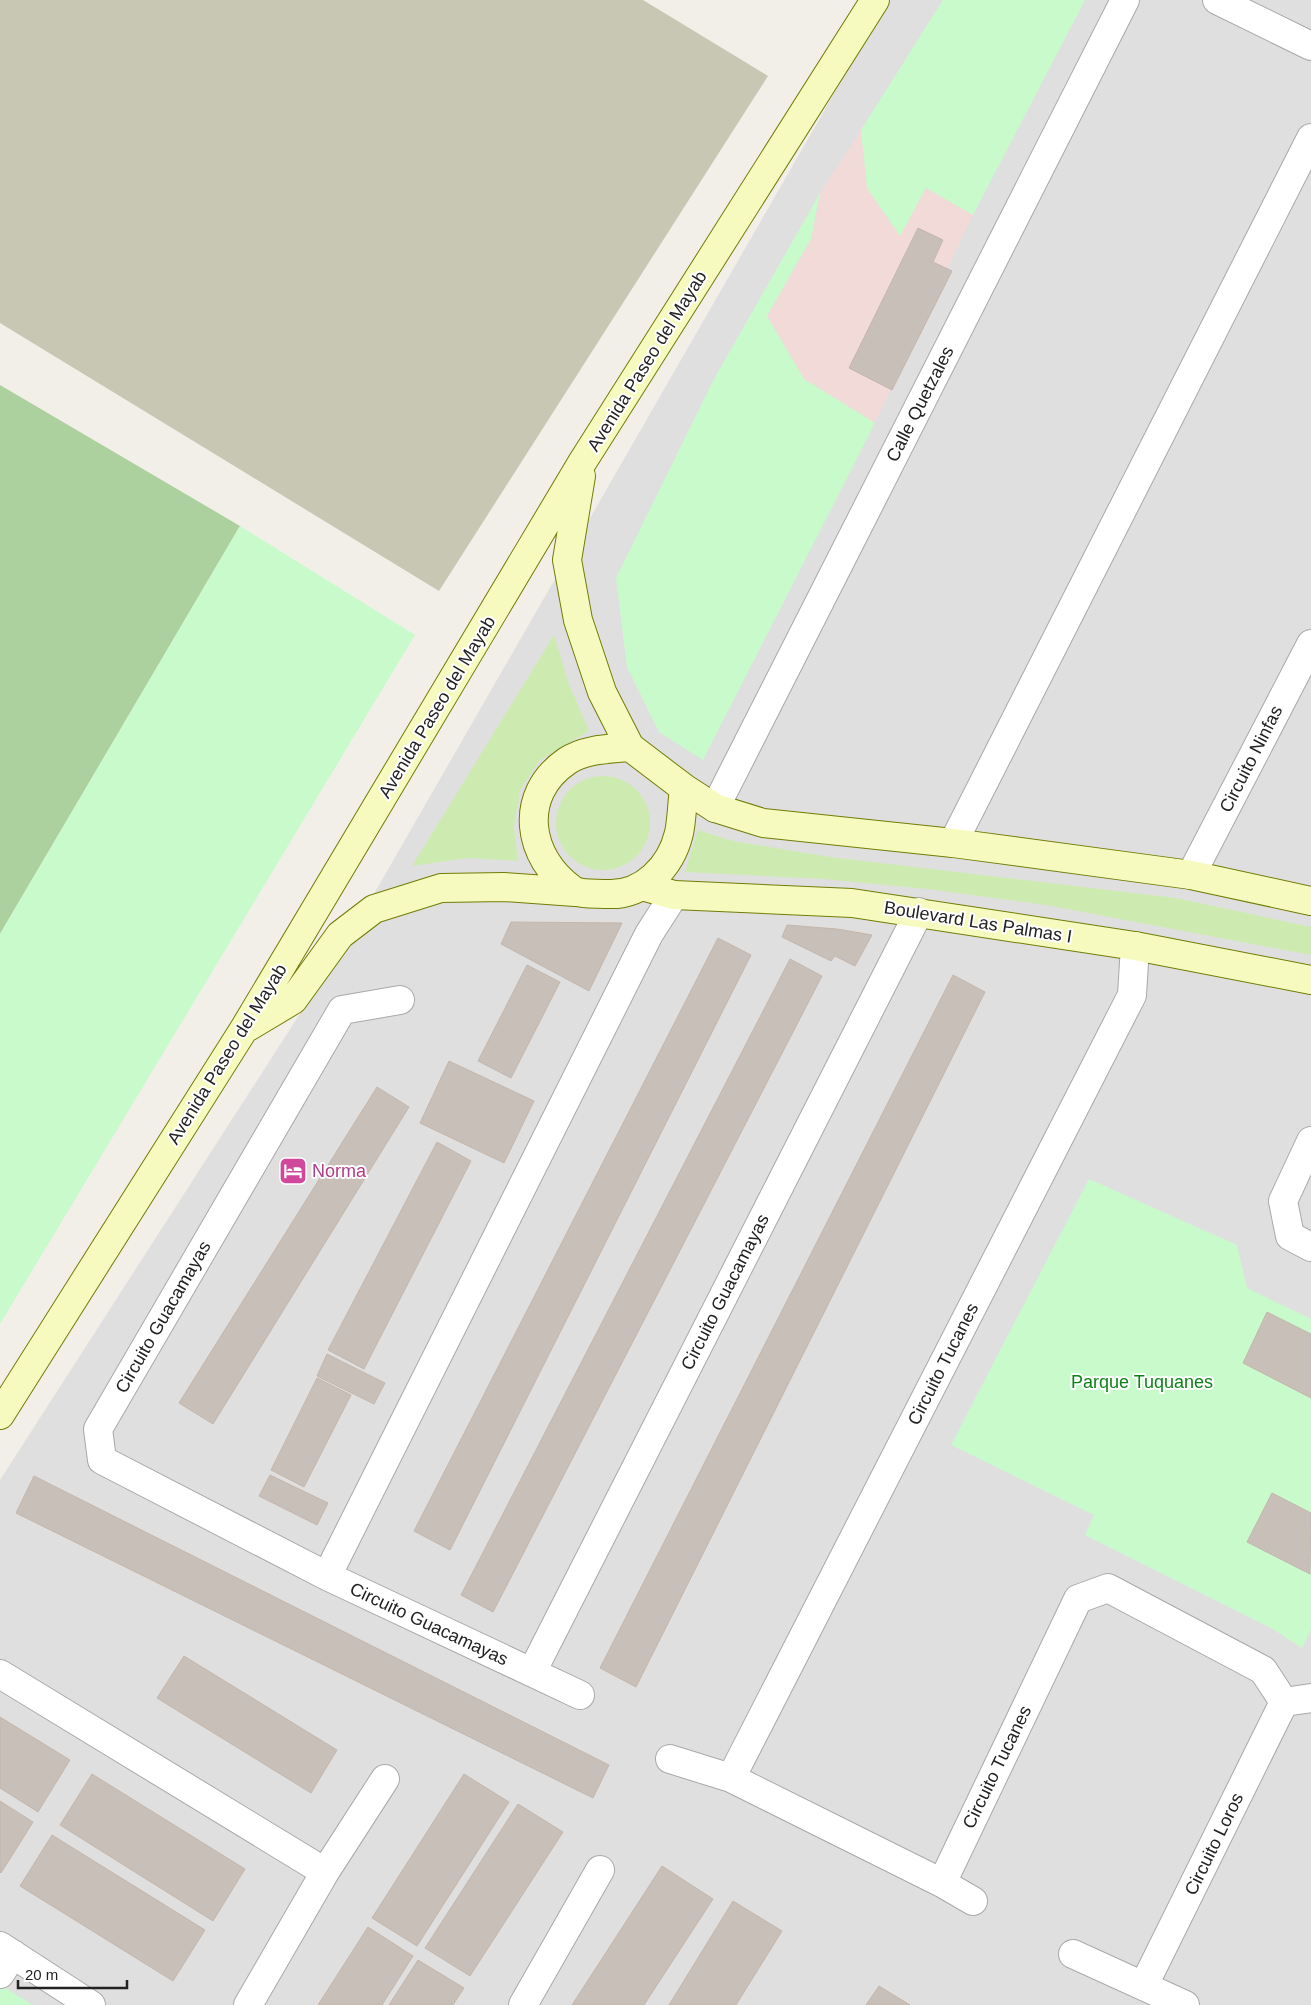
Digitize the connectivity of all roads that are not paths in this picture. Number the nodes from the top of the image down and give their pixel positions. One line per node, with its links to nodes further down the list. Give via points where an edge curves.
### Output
1 (875, 0): 6 (street, Avenida Paseo del Mayab)
2 (1125, 0): 10 (street, Calle Quetzales)
3 (1216, 0): 4 (street)
4 (1311, 46)
5 (1311, 138): 11 (street)
6 (583, 461): 8 (street, via 568,560 578,620 602,692); 21 (street, Avenida Paseo del Mayab)
7 (1311, 644): 12 (street, Circuito Ninfas)
8 (630, 747): 9 (street); 14 (street, via 585,752 568,760 549,777 538,794 533,819 536,845 548,868)
9 (684, 788): 10 (street); 13 (street, via 679,833 670,857 662,870)
10 (715, 808): 11 (street, via 762,823)
11 (953, 842): 12 (street)
12 (1191, 875): 16 (street)
13 (642, 886): 14 (street, via 616,894); 15 (street, Boulevard Las Palmas I)
14 (575, 892): 21 (street, via 504,887 441,888 374,909 340,935 293,1000)
15 (674, 895): 17 (street, Boulevard Las Palmas I, via 852,903); 25 (street, via 649,934)
16 (1311, 901)
17 (919, 912): 18 (street, Boulevard Las Palmas I); 26 (street, Circuito Guacamayas)
18 (1135, 946): 19 (street, Boulevard Las Palmas I); 33 (street, Circuito Tucanes, via 1132,995)
19 (1311, 980)
20 (400, 1000): 25 (street, Circuito Guacamayas, via 342,1010 98,1429 102,1460)
21 (244, 1029): 24 (street, Avenida Paseo del Mayab)
22 (1311, 1141): 23 (street, via 1283,1201)
23 (1300, 1242)
24 (0, 1415)
25 (327, 1576): 26 (street, Circuito Guacamayas)
26 (532, 1672): 28 (street, Circuito Guacamayas)
27 (0, 1674): 35 (street)
28 (580, 1695)
29 (1311, 1698): 30 (street)
30 (1284, 1702): 36 (street, Circuito Tucanes, via 1263,1670 1108,1588 1078,1599); 40 (street, Circuito Loros)
31 (670, 1759): 33 (street)
32 (384, 1778): 35 (street)
33 (731, 1778): 36 (street)
34 (600, 1870): 43 (street)
35 (326, 1872): 42 (street)
36 (942, 1883): 37 (street)
37 (973, 1901)
38 (1073, 1954): 40 (street)
39 (4, 1958): 41 (street)
40 (1144, 1985): 44 (street)
41 (91, 2005)
42 (248, 2005)
43 (523, 2005)
44 (1185, 2005)

